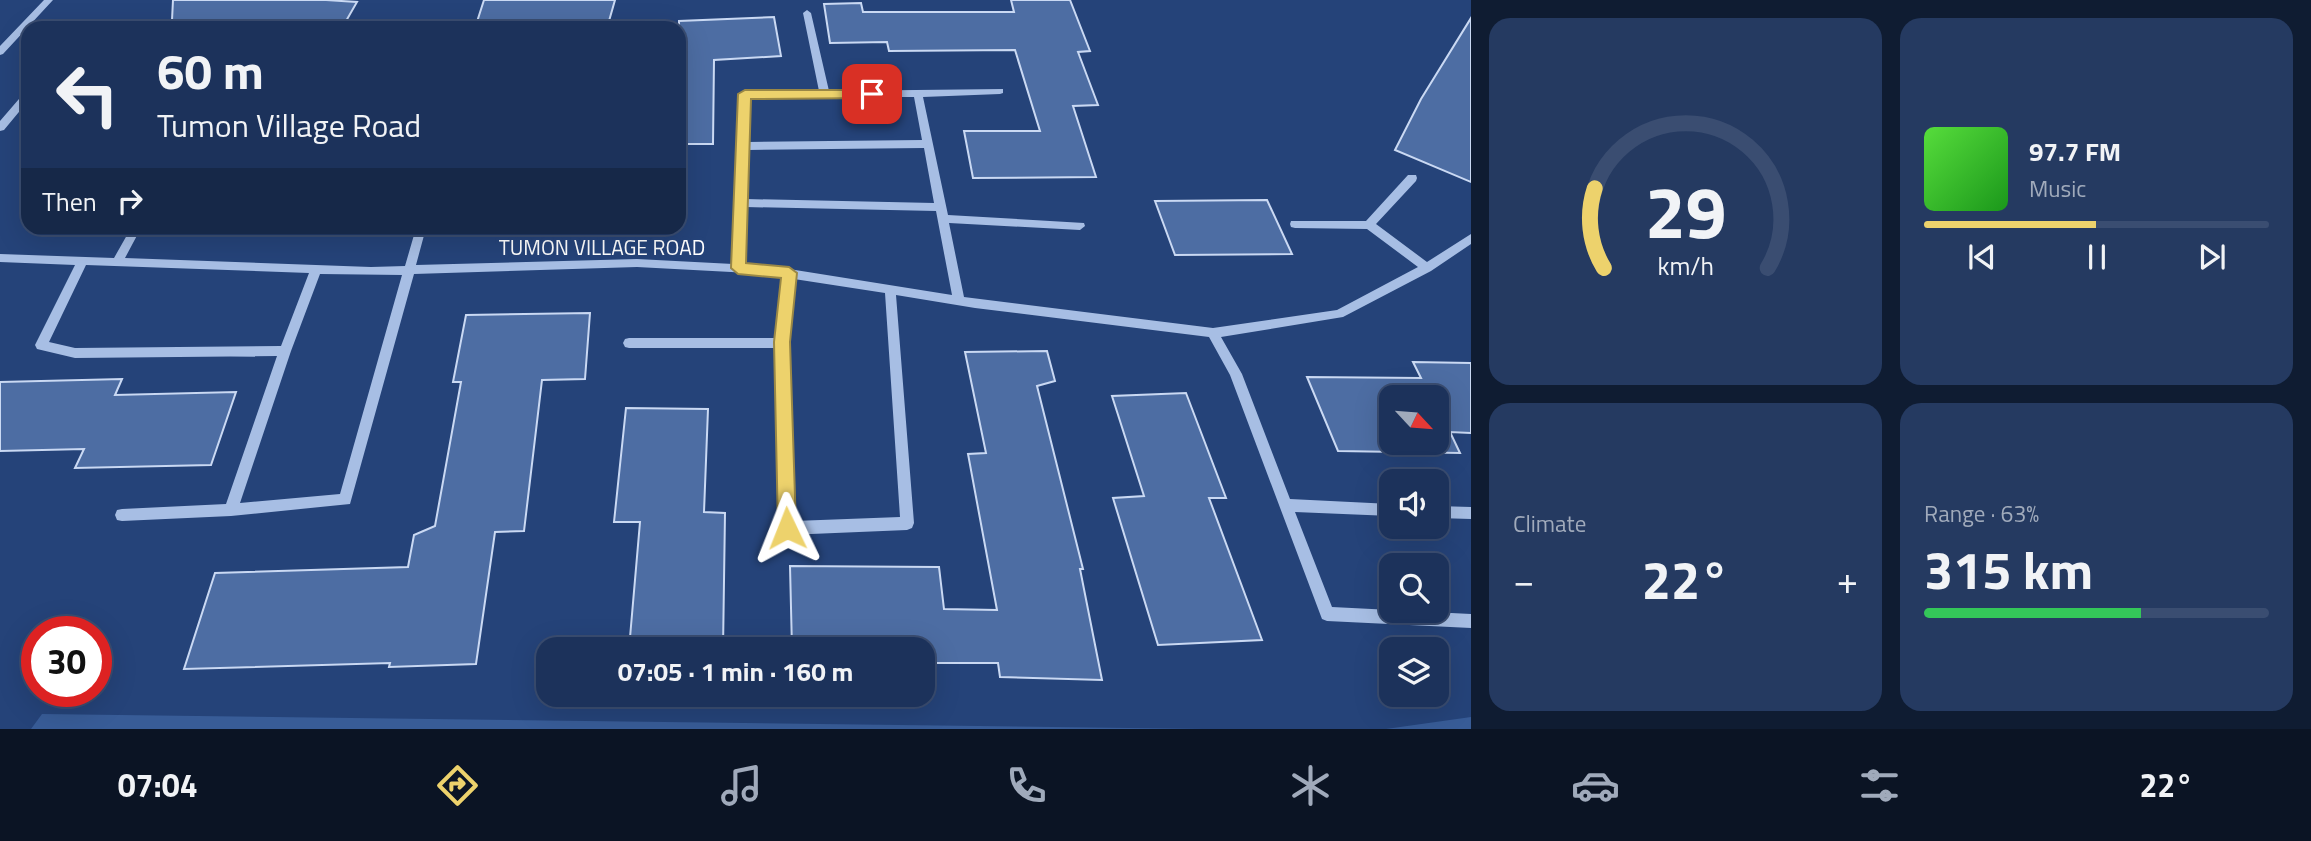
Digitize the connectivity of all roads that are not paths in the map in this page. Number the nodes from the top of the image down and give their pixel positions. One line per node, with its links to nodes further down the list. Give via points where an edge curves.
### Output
1 (49, 0): 3 (street)
2 (807, 13): 7 (street)
3 (29, 21)
4 (21, 30): 5 (street)
5 (0, 52)
6 (1000, 91): 8 (street)
7 (825, 94): 8 (street); 12 (street, via 745,94)
8 (918, 94): 11 (street)
9 (21, 103): 10 (street)
10 (0, 128)
11 (929, 144): 12 (street); 15 (street)
12 (743, 146): 14 (street)
13 (1412, 178): 17 (street)
14 (741, 203): 15 (street); 25 (street)
15 (942, 213): 18 (street); 31 (street)
16 (1296, 224): 17 (street)
17 (1369, 225): 26 (street)
18 (1080, 226)
19 (132, 235): 24 (street)
20 (419, 235): 28 (street)
21 (1471, 238): 26 (street, TUMON VILLAGE ROAD)
22 (0, 258): 23 (street, TUMON VILLAGE ROAD)
23 (83, 261): 24 (street, TUMON VILLAGE ROAD); 35 (street, via 41,345 75,353)
24 (117, 262): 27 (street, TUMON VILLAGE ROAD)
25 (738, 268): 28 (street, TUMON VILLAGE ROAD, via 637,263); 29 (street, TUMON VILLAGE ROAD)
26 (1427, 268): 32 (street, TUMON VILLAGE ROAD, via 1339,314)
27 (316, 269): 28 (street, TUMON VILLAGE ROAD); 35 (street)
28 (408, 270): 38 (street, via 345,500)
29 (789, 273): 30 (street, TUMON VILLAGE ROAD); 34 (street)
30 (890, 289): 31 (street, TUMON VILLAGE ROAD); 34 (street, via 907,523 787,528)
31 (958, 300): 32 (street, TUMON VILLAGE ROAD)
32 (1213, 333): 36 (street, via 1237,374)
33 (629, 342): 34 (street)
34 (782, 342)
35 (285, 351): 38 (street)
36 (1286, 505): 37 (street); 42 (street, via 1327,614)
37 (1379, 509)
38 (231, 510): 41 (street)
39 (1449, 512): 40 (street)
40 (1471, 513)
41 (122, 514)
42 (1471, 621)

